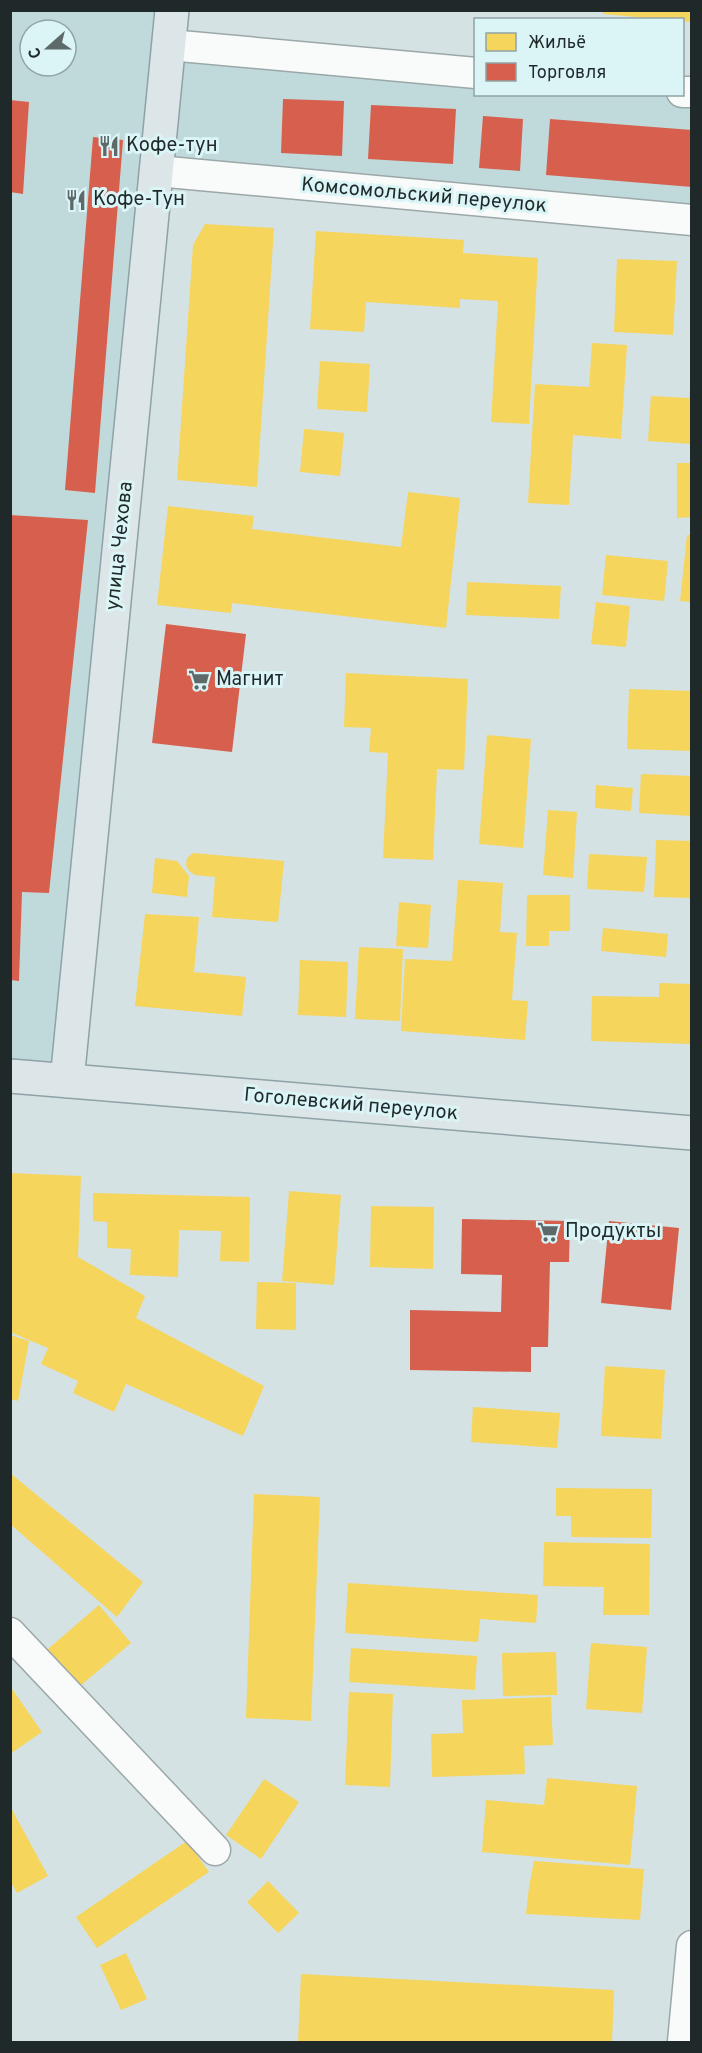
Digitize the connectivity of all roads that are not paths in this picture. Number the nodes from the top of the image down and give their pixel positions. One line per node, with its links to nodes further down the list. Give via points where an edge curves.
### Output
1 (172, 10): 2 (main road, улица Чехова)
2 (169, 45): 3 (street); 4 (main road, улица Чехова)
3 (474, 73)
4 (157, 171): 5 (street, Комсомольский переулок); 7 (main road, улица Чехова)
5 (692, 220)
6 (10, 1076): 7 (main road, Гоголевский переулок)
7 (67, 1081): 8 (main road, Гоголевский переулок)
8 (692, 1133)
9 (10, 1633): 10 (street)
10 (215, 1850)
11 (692, 1946): 12 (street)
12 (683, 2043)

